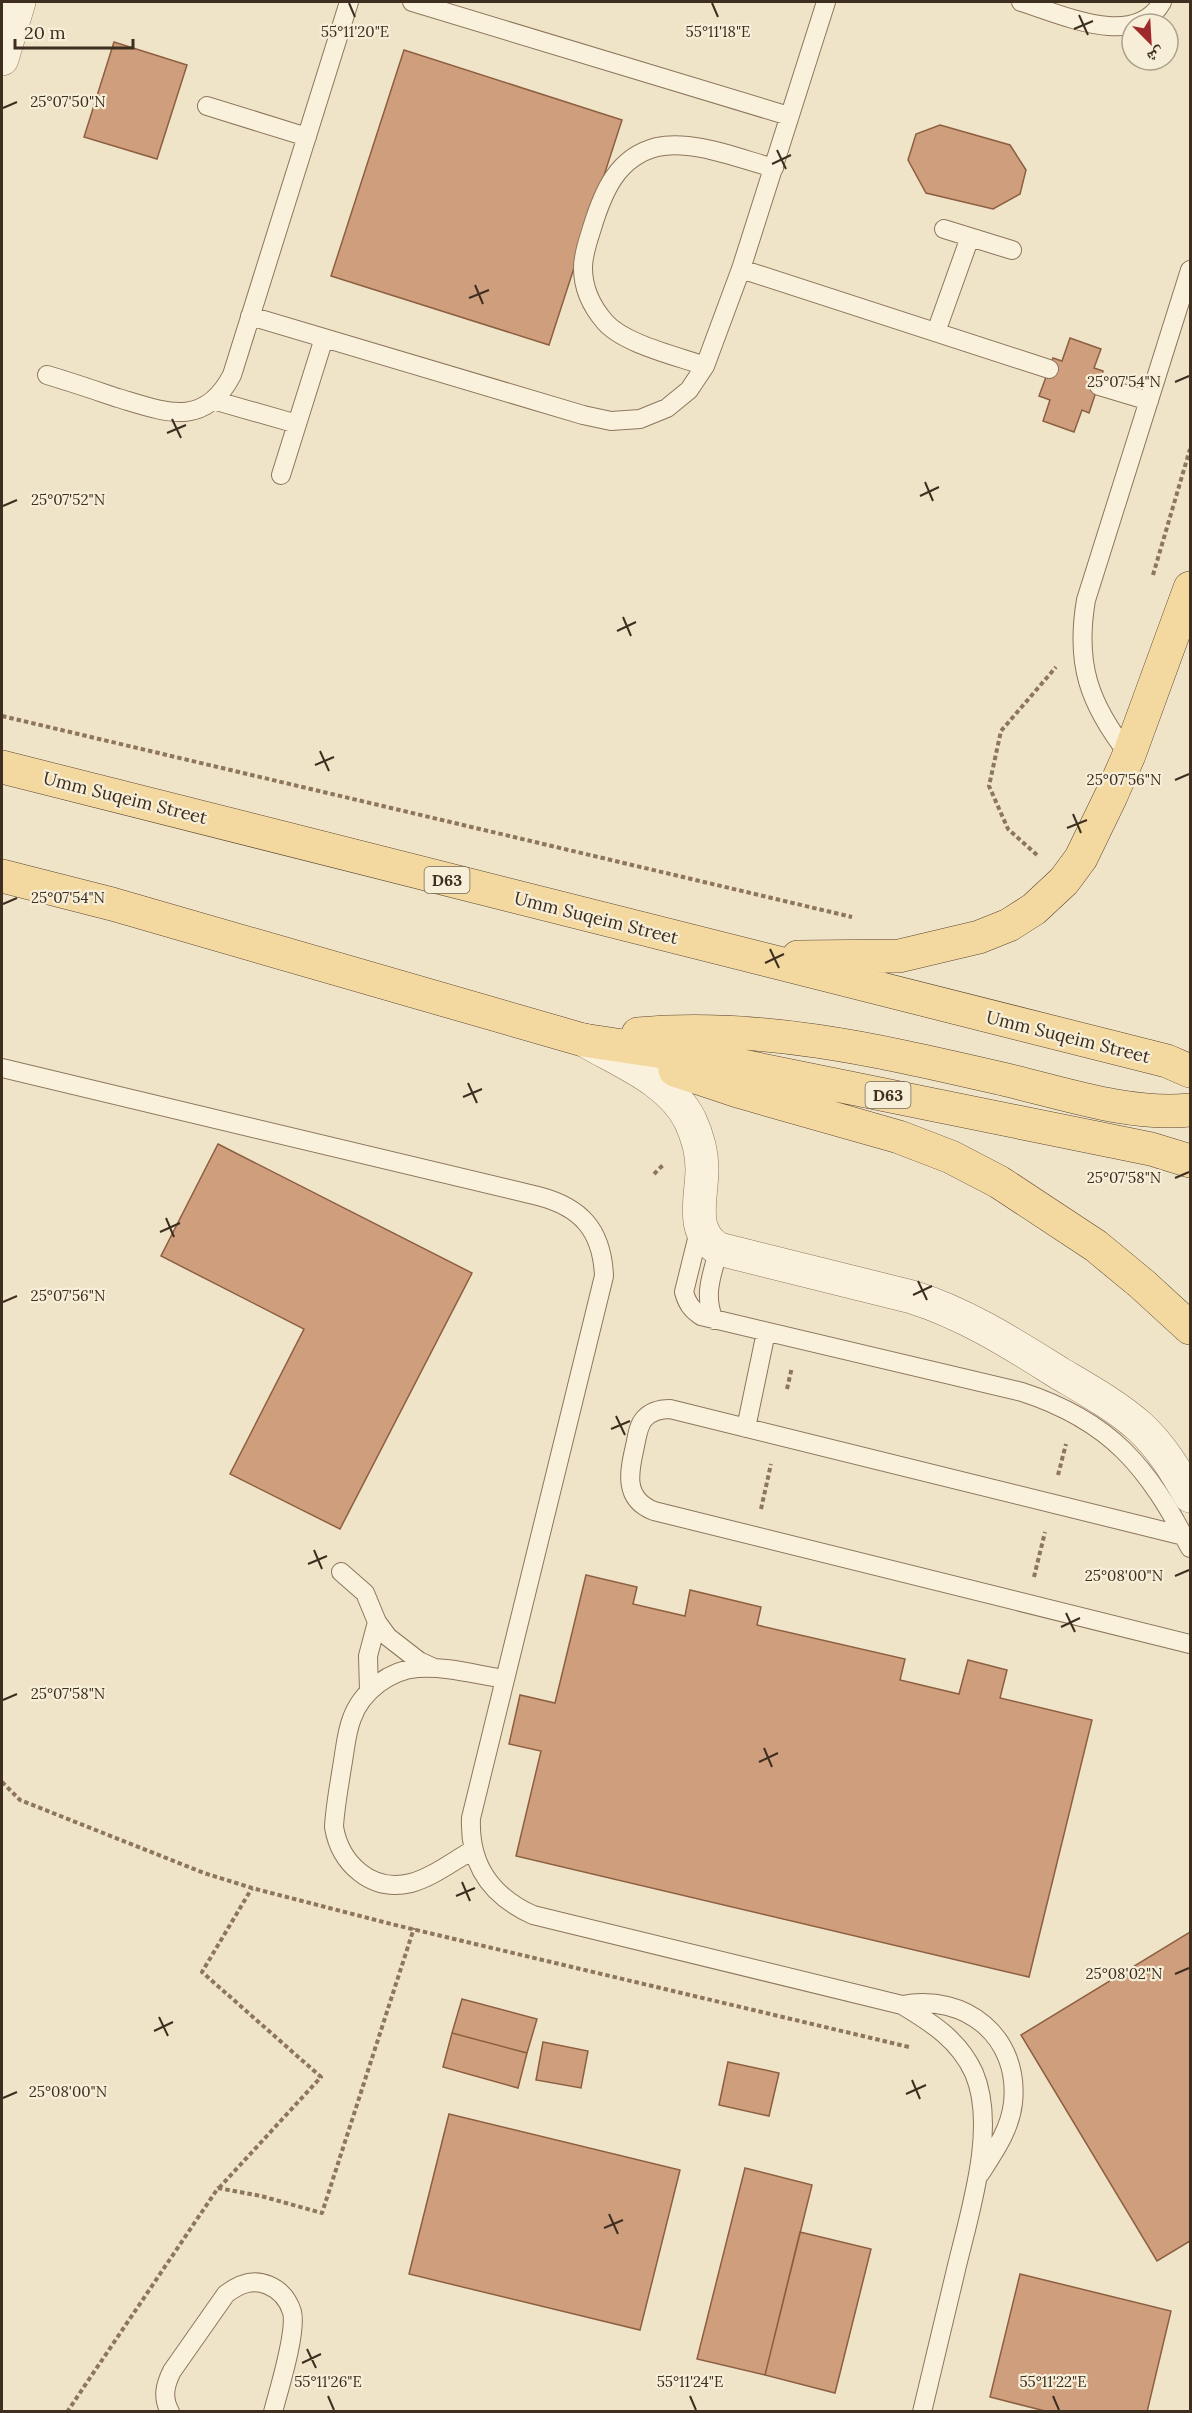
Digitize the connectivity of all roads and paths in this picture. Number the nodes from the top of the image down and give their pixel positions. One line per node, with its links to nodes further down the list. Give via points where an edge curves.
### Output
1 (20, 2): 7 (street)
2 (349, 2): 10 (lane)
3 (412, 2): 9 (lane)
4 (826, 2): 9 (lane)
5 (1021, 2): 6 (lane, via 1118,28 1141,22)
6 (1162, 2)
7 (2, 59)
8 (207, 106): 10 (lane)
9 (789, 116): 11 (lane)
10 (307, 137): 17 (lane)
11 (774, 168): 15 (lane); 20 (lane, via 698,147 657,147 621,167 599,203 583,268 594,308 622,337)
12 (944, 229): 13 (lane)
13 (970, 237): 14 (lane); 18 (lane)
14 (1012, 250)
15 (741, 268): 18 (lane); 20 (lane)
16 (1191, 270): 25 (lane)
17 (250, 316): 19 (lane); 24 (lane, via 232,375)
18 (936, 332): 21 (lane)
19 (324, 338): 20 (lane, via 611,422 640,419 667,408 689,390); 26 (lane)
20 (705, 366)
21 (1049, 369)
22 (47, 375): 24 (lane, via 174,413 199,409)
23 (1099, 386): 25 (lane)
24 (213, 400): 26 (lane)
25 (1149, 401): 29 (lane, via 1086,600)
26 (297, 424): 27 (lane)
27 (281, 475)
28 (1191, 588): 31 (main road)
29 (1082, 637): 31 (lane, via 1093,698 1107,727); 33 (path, via 1001,732 988,786 1008,828)
30 (2, 716): 35 (path)
31 (1129, 755): 36 (main road, via 1077,865 1034,909 1009,925 979,938 899,956)
32 (2, 767): 36 (main road, Umm Suqeim Street / D63)
33 (1040, 858)
34 (2, 876): 37 (main road, D63)
35 (854, 917)
36 (745, 956): 39 (main road, Umm Suqeim Street / D63, via 1167,1061)
37 (582, 1040): 40 (main road, via 668,1032 768,1034 890,1053 1114,1105 1157,1111); 41 (main road, D63, via 721,1061 1152,1149); 42 (street, via 656,1082 690,1119 700,1151); 44 (main road, via 741,1092 899,1137 951,1157 999,1182 1096,1246)
38 (2, 1068): 53 (lane, via 558,1201 590,1226 603,1258 602,1284)
39 (1191, 1071)
40 (1191, 1110)
41 (1191, 1161)
42 (710, 1238): 43 (lane, via 707,1292); 43 (lane, via 684,1292 692,1310); 47 (street, via 912,1297 980,1324 1117,1409 1158,1447)
43 (714, 1320): 45 (lane)
44 (1191, 1328)
45 (766, 1332): 46 (lane); 48 (lane, via 1022,1392 1073,1412 1135,1460 1166,1502)
46 (746, 1428): 48 (lane); 51 (lane, via 663,1409 649,1415 640,1426 632,1461 632,1492 654,1511)
47 (1191, 1496)
48 (1187, 1542)
49 (341, 1572): 50 (lane, via 365,1593)
50 (377, 1622): 52 (lane, via 403,1650); 54 (lane, via 368,1656)
51 (1191, 1644)
52 (436, 1668): 53 (lane); 54 (lane, via 400,1672)
53 (505, 1679): 56 (lane, via 471,1818)
54 (369, 1691): 56 (lane, via 352,1717 335,1812 336,1842 343,1855 364,1876 378,1883 393,1884 423,1879)
55 (2, 1782): 57 (path, via 20,1800)
56 (473, 1850): 59 (lane, via 484,1875 502,1896 533,1915)
57 (252, 1888): 58 (path); 62 (path, via 201,1972 321,2077)
58 (414, 1929): 60 (path); 62 (path, via 322,2213)
59 (902, 2005): 61 (lane, via 949,2037 974,2073 983,2116); 61 (lane, via 937,2002 970,2014 997,2039 1008,2059 1013,2105 1006,2128)
60 (917, 2049)
61 (978, 2177): 66 (lane)
62 (218, 2188): 63 (path)
63 (67, 2412)
64 (170, 2412): 65 (lane, via 165,2393 172,2371 226,2294 251,2282 265,2283 278,2290 292,2313)
65 (273, 2412)
66 (922, 2412)

